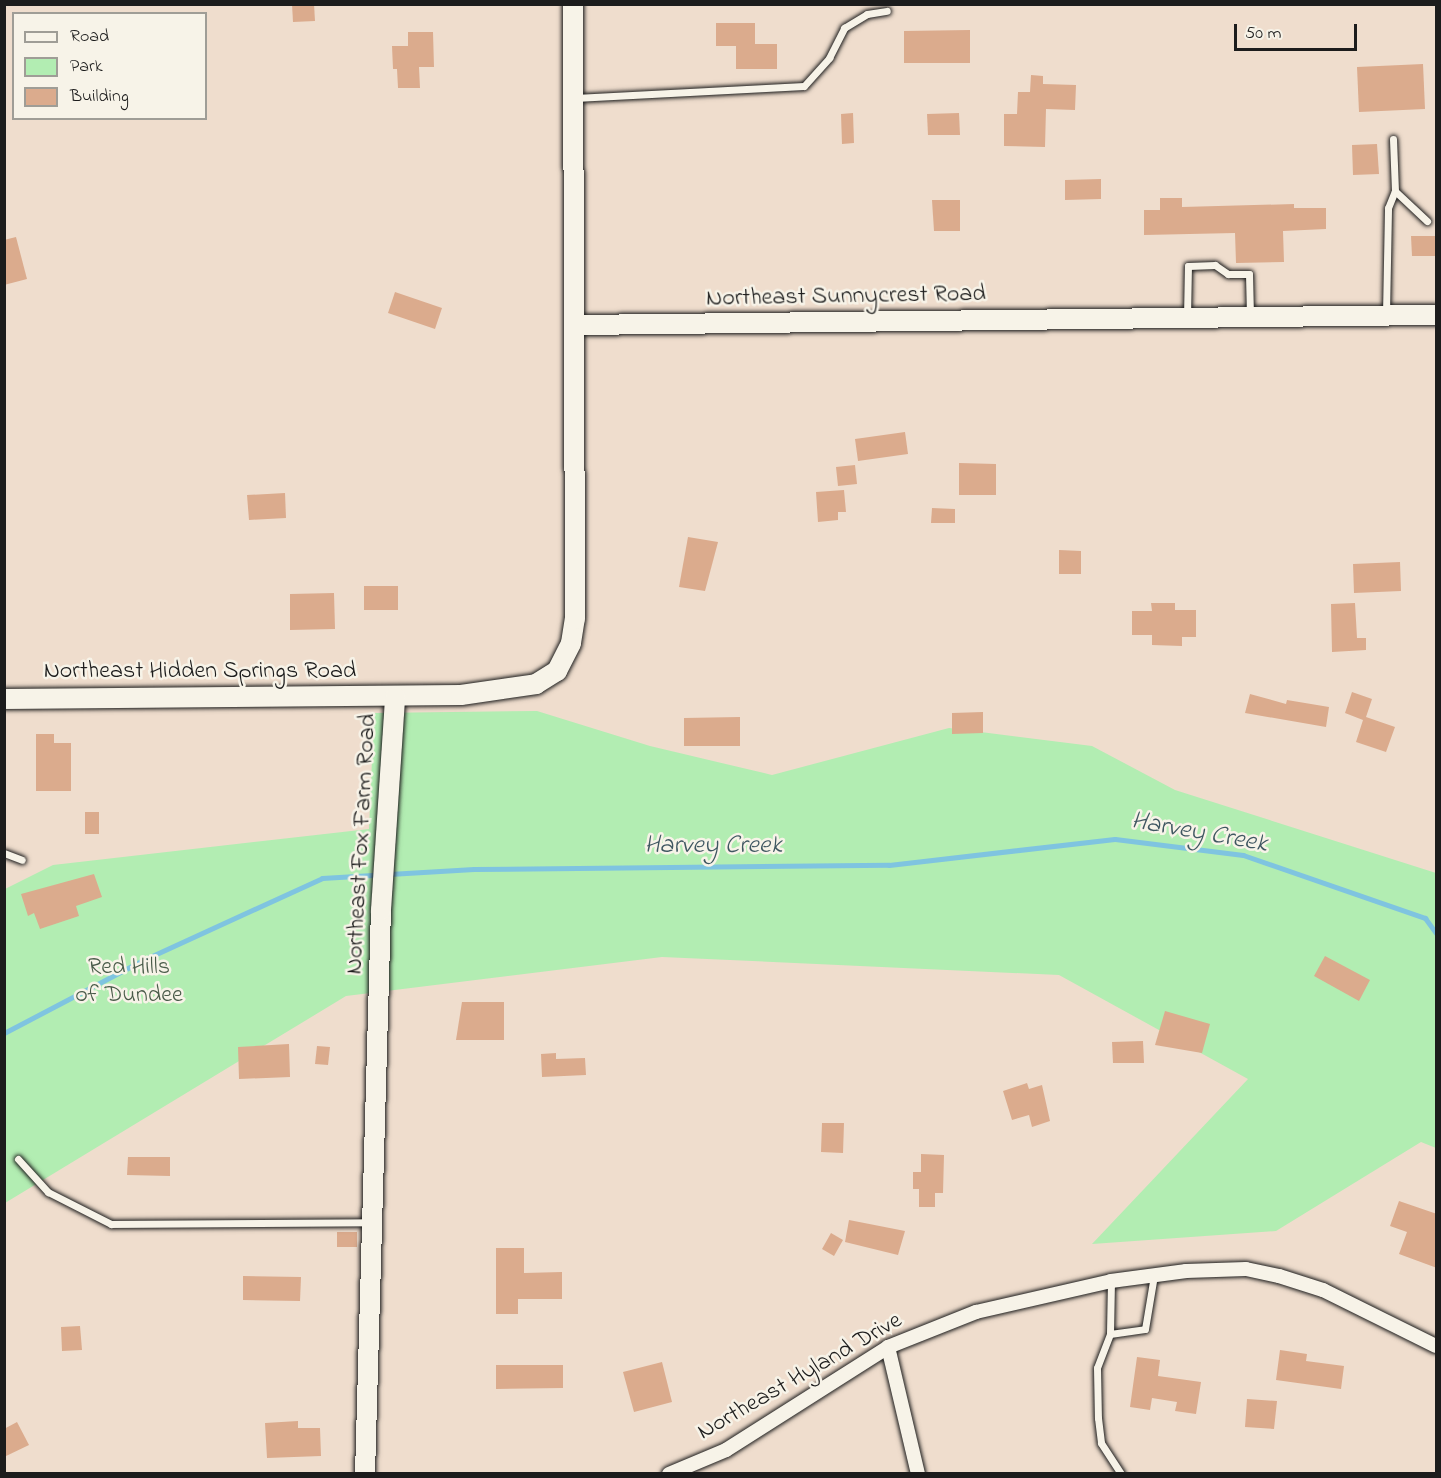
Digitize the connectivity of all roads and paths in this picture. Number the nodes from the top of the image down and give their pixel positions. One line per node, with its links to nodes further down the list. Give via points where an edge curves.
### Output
1 (573, 4): 3 (street)
2 (887, 11): 3 (lane, via 867,14 844,28 829,57 804,86)
3 (572, 98): 11 (street)
4 (1393, 139): 5 (lane)
5 (1395, 191): 6 (lane); 8 (lane, via 1388,208)
6 (1428, 221)
7 (1437, 315): 8 (street, Northeast Sunnycrest Road)
8 (1386, 316): 9 (street, Northeast Sunnycrest Road)
9 (1250, 318): 10 (street, Northeast Sunnycrest Road); 10 (lane, via 1249,274 1228,274 1215,265 1188,266)
10 (1187, 319): 11 (street, Northeast Sunnycrest Road)
11 (577, 325): 12 (street, Northeast Fox Farm Road, via 576,619 566,658 536,684 509,691)
12 (395, 697): 13 (street, Northeast Hidden Springs Road); 17 (street, Northeast Fox Farm Road, via 381,910)
13 (4, 699)
14 (4, 853): 15 (lane)
15 (22, 860)
16 (18, 1159): 17 (lane, via 48,1192 111,1224)
17 (372, 1222): 23 (street, Northeast Fox Farm Road)
18 (1154, 1275): 19 (street, Northeast Hyland Drive); 20 (lane, via 1145,1329); 21 (street, Northeast Hyland Drive, via 1246,1269 1279,1276 1323,1290)
19 (1111, 1281): 20 (lane); 22 (street, Northeast Hyland Drive, via 996,1306)
20 (1110, 1334): 26 (lane, via 1097,1368 1098,1418 1101,1443)
21 (1437, 1346)
22 (888, 1347): 24 (street, Northeast Hyland Drive, via 736,1444); 25 (street)
23 (365, 1473)
24 (669, 1473)
25 (918, 1473)
26 (1121, 1473)

